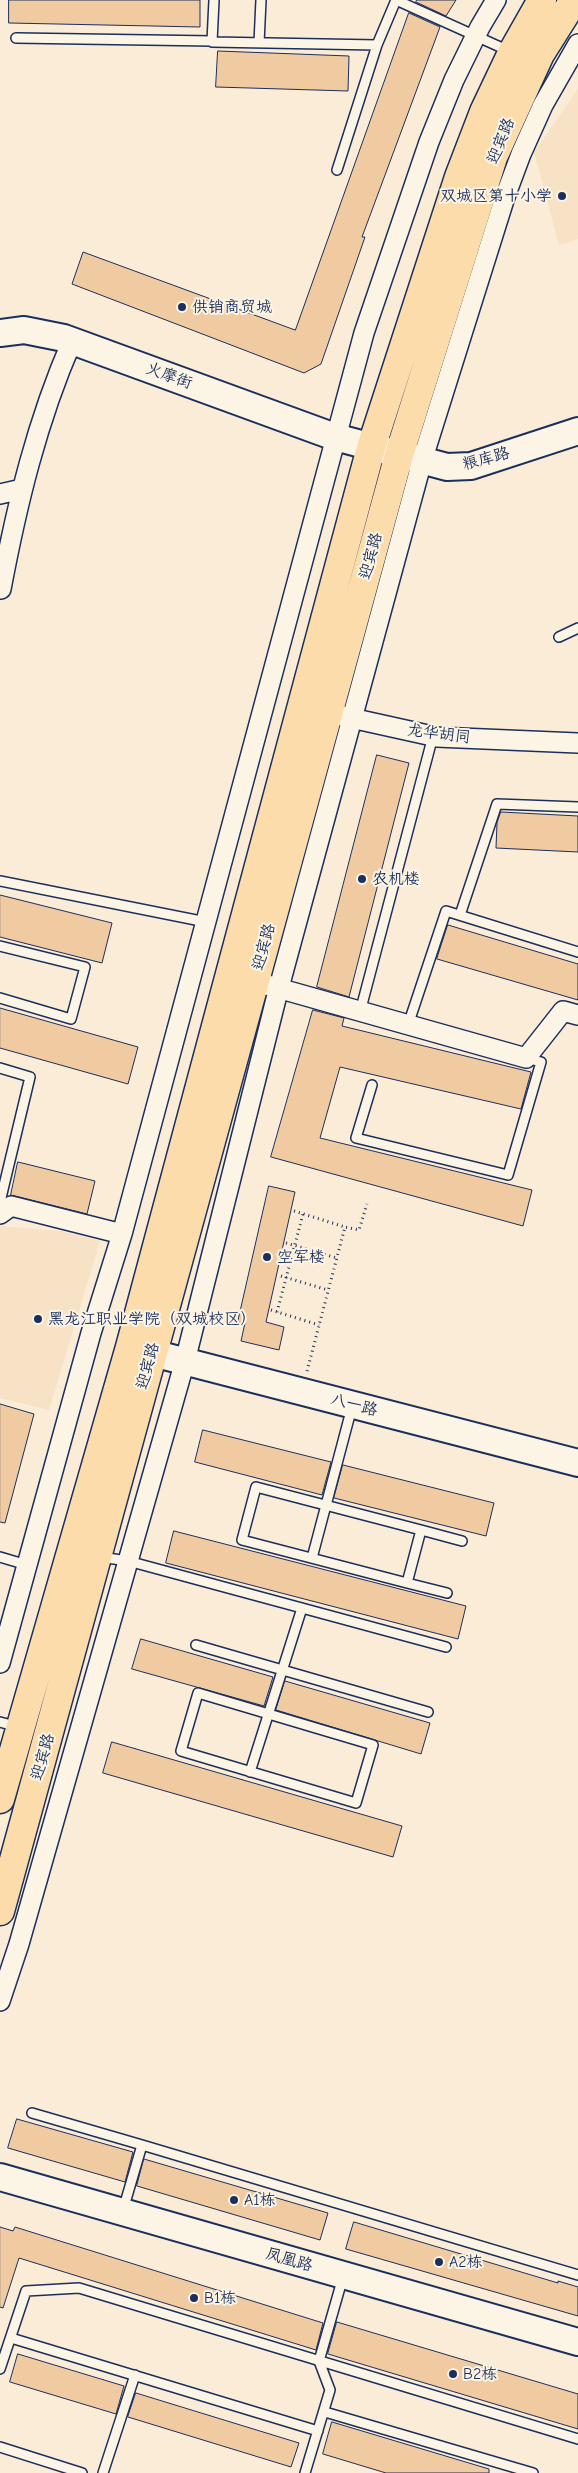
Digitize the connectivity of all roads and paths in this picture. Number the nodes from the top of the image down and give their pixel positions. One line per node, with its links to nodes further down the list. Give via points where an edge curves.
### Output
1 (214, 0): 9 (lane)
2 (262, 0): 10 (lane)
3 (396, 0): 7 (lane); 12 (lane)
4 (496, 0): 7 (street)
5 (542, 0): 13 (main road, 迎宾路)
6 (574, 0): 20 (main road, 迎宾路, via 540,54 493,157)
7 (475, 36): 13 (lane); 18 (street, via 429,142 364,333)
8 (16, 38): 9 (lane)
9 (213, 42): 10 (lane)
10 (259, 43): 12 (lane)
11 (578, 44): 20 (street, via 521,154)
12 (377, 45): 14 (lane)
13 (512, 52): 19 (main road, 迎宾路, via 459,177)
14 (337, 170)
15 (0, 333): 16 (street, 火摩街, via 24,330)
16 (72, 341): 18 (street, 火摩街); 21 (street, via 51,388)
17 (578, 431): 20 (street, 粮库路, via 471,466 446,467)
18 (335, 437): 19 (street, 粮库路); 33 (street)
19 (371, 448): 20 (street, 粮库路); 26 (main road, 迎宾路)
20 (410, 458): 27 (main road, 迎宾路)
21 (22, 489): 22 (street); 23 (street)
22 (0, 494)
23 (1, 589)
24 (578, 628): 25 (lane)
25 (559, 637)
26 (301, 708): 27 (street, 龙华胡同); 60 (main road, 迎宾路)
27 (340, 716): 28 (street, 龙华胡同); 36 (main road, 迎宾路)
28 (433, 736): 29 (street, 龙华胡同); 38 (lane)
29 (578, 743)
30 (578, 808): 32 (lane, via 496,804)
31 (0, 881): 33 (lane)
32 (460, 915): 35 (lane); 40 (lane, via 446,911)
33 (206, 922): 50 (street)
34 (0, 946): 37 (lane, via 85,967 71,1019)
35 (578, 952)
36 (267, 985): 38 (street); 60 (main road, 迎宾路); 61 (street)
37 (0, 998)
38 (360, 1012): 40 (street)
39 (578, 1015): 41 (street, via 563,1012)
40 (408, 1025): 41 (street)
41 (526, 1058): 43 (lane, via 541,1062 508,1175 356,1138)
42 (0, 1068): 44 (lane, via 30,1077)
43 (372, 1085)
44 (0, 1202)
45 (366, 1204): 49 (path, via 359,1230)
46 (294, 1211): 48 (path)
47 (0, 1214): 50 (street, via 11,1206)
48 (303, 1214): 49 (path); 52 (path)
49 (345, 1227): 53 (path)
50 (122, 1234): 72 (street)
51 (286, 1243): 52 (path)
52 (294, 1246): 53 (path); 55 (path)
53 (337, 1258): 56 (path)
54 (281, 1276): 55 (path)
55 (286, 1278): 56 (path); 58 (path)
56 (328, 1290): 59 (path)
57 (271, 1310): 58 (path)
58 (276, 1312): 59 (path)
59 (319, 1325): 62 (path)
60 (141, 1350): 61 (street, 八一路); 68 (main road, 迎宾路); 82 (main road, 迎宾路)
61 (185, 1361): 62 (street, 八一路); 71 (street)
62 (302, 1391): 63 (street, 八一路)
63 (353, 1404): 64 (street, 八一路); 65 (lane)
64 (578, 1463)
65 (326, 1505): 66 (lane); 70 (lane); 70 (lane, via 256,1487 242,1540)
66 (421, 1530): 67 (lane); 73 (lane)
67 (462, 1541)
68 (98, 1556): 71 (lane); 85 (main road, 迎宾路)
69 (0, 1557): 72 (lane)
70 (312, 1558): 73 (lane)
71 (128, 1561): 75 (lane); 86 (street)
72 (27, 1565): 78 (street)
73 (407, 1583): 74 (lane)
74 (447, 1593)
75 (302, 1608): 77 (lane); 79 (lane)
76 (196, 1645): 79 (lane)
77 (446, 1646)
78 (0, 1663)
79 (283, 1670): 80 (lane); 81 (lane)
80 (428, 1712)
81 (268, 1714): 83 (lane); 83 (lane, via 198,1693 181,1751); 83 (lane, via 373,1745 356,1803)
82 (10, 1724): 84 (main road, 迎宾路)
83 (250, 1772)
84 (0, 1799)
85 (0, 1911)
86 (0, 2001)
87 (32, 2112): 88 (lane)
88 (142, 2145): 90 (lane); 92 (lane)
89 (0, 2177): 90 (street, 凤凰路)
90 (123, 2212): 91 (street, 凤凰路)
91 (343, 2275): 94 (street, 凤凰路); 95 (lane)
92 (578, 2275)
93 (11, 2338): 95 (lane, via 26,2291 79,2288); 96 (lane); 97 (lane)
94 (578, 2342)
95 (319, 2361): 98 (lane, via 330,2390); 100 (lane)
96 (0, 2368)
97 (135, 2375): 99 (lane); 103 (lane)
98 (325, 2412): 99 (lane); 105 (lane)
99 (318, 2431): 104 (lane)
100 (578, 2438)
101 (0, 2447): 102 (lane)
102 (82, 2473)
103 (103, 2473)
104 (305, 2473)
105 (533, 2473)

